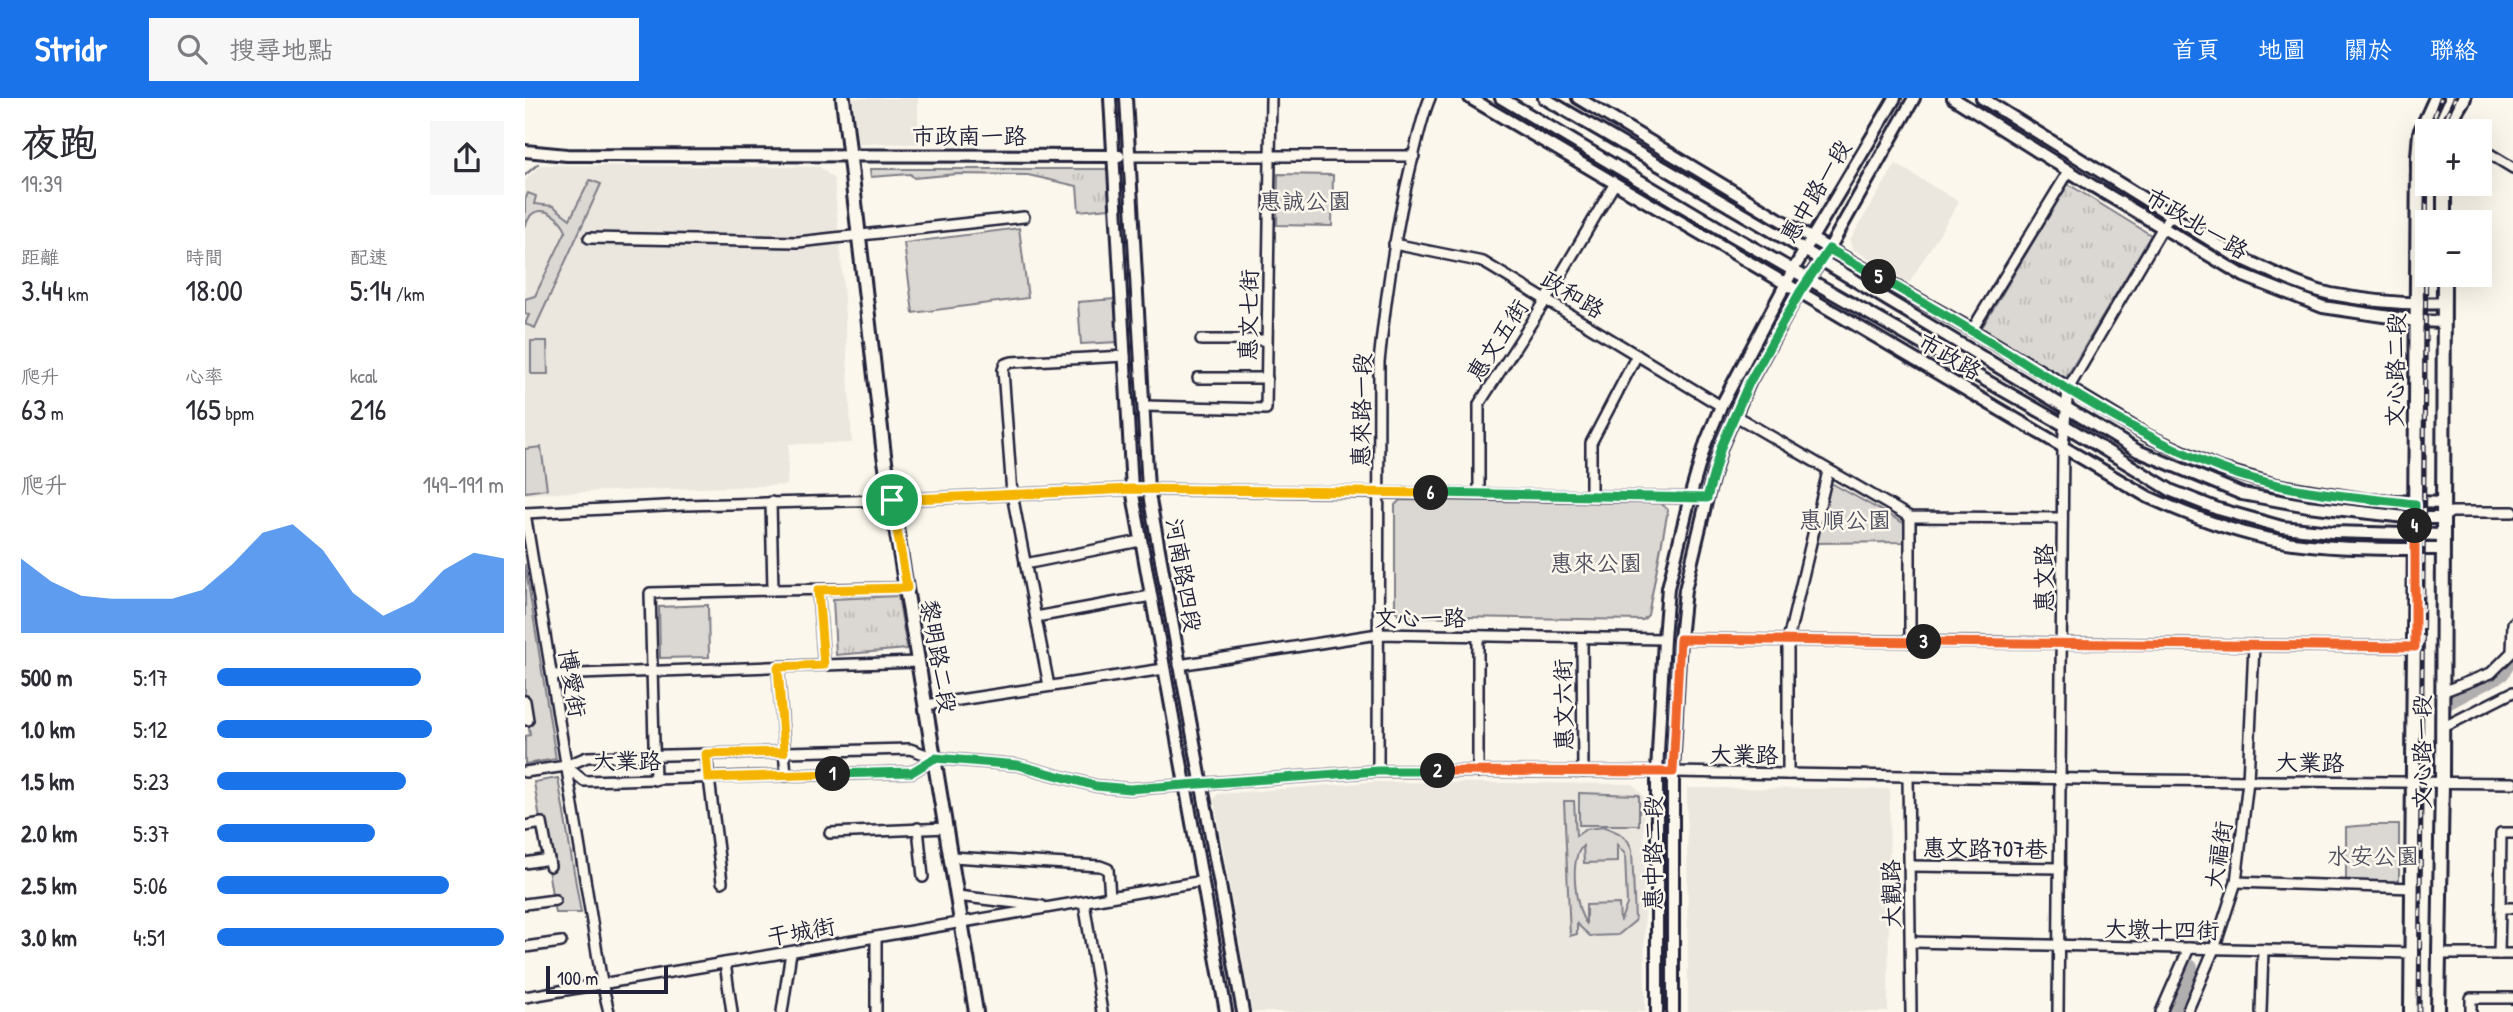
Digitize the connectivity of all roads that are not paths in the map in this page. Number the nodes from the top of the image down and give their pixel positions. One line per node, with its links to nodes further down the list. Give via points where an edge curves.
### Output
1 (843, 98): 18 (main road, 黎明路二段)
2 (1110, 98): 20 (street, 河南路四段)
3 (1126, 98): 21 (street, 河南路四段)
4 (1271, 98): 23 (street, 惠文七街)
5 (1430, 98): 22 (street, 惠來路一段)
6 (1471, 98): 26 (street, 市政路)
7 (1501, 98): 37 (street, 市政路)
8 (1544, 98): 35 (street, 市政路)
9 (1578, 98): 32 (street, 市政路)
10 (1895, 98): 32 (street, 惠中路一段)
11 (1915, 98): 34 (street, 惠中路一段)
12 (1954, 98): 25 (street, 市政北一路)
13 (1982, 98): 27 (street, 市政北一路)
14 (2436, 98): 44 (main road, 文心路二段, via 2420,133)
15 (2464, 98): 16 (main road)
16 (2455, 119)
17 (525, 151): 18 (street, 市政南一路)
18 (849, 155): 20 (street, 市政南一路); 30 (main road, 黎明路二段)
19 (2492, 155): 24 (street)
20 (1112, 156): 21 (street, 市政南一路); 51 (street, 河南路四段)
21 (1129, 156): 23 (street, 市政南一路); 56 (street, 河南路四段)
22 (1413, 156): 23 (street, 市政南一路); 33 (street, 惠來路一段)
23 (1270, 157): 49 (street, 惠文七街)
24 (2513, 167)
25 (2069, 171): 29 (street, 市政北一路); 47 (street)
26 (1615, 183): 39 (street, 市政路); 42 (street, 惠文五街)
27 (2170, 215): 29 (street, 惠文路); 44 (street, 市政北一路, via 2236,256 2282,276 2330,293)
28 (1024, 217): 30 (street)
29 (2163, 228): 45 (street, 市政北一路, via 2244,276 2301,300); 54 (street, 惠文路)
30 (858, 234): 31 (street, via 798,242); 70 (main road, 黎明路二段)
31 (589, 238)
32 (1812, 238): 34 (street, 市政路); 35 (street, 惠中路一段)
33 (1394, 244): 42 (street, 政和路, via 1483,262); 64 (street, 惠來路一段, via 1379,362)
34 (1829, 249): 36 (street, 惠中路一段); 47 (street, 市政路)
35 (1804, 251): 36 (street, 市政路); 37 (street, 惠中路一段)
36 (1820, 262): 38 (street, 惠中路二段); 57 (street, 市政路)
37 (1793, 270): 38 (street, 市政路); 39 (street, 惠中路二段)
38 (1808, 279): 41 (street, 惠中路二段); 59 (street, 市政路)
39 (1786, 284): 41 (street, 市政路); 55 (street, 惠中路二段)
40 (2444, 287): 43 (main road, 文心路二段)
41 (1800, 292): 58 (street, 惠中路二段); 60 (street, 市政路)
42 (1546, 300): 50 (street, 政和路); 66 (street, 惠文五街, via 1479,404)
43 (2444, 303): 44 (street, 市政北一路); 46 (main road, 文心路二段)
44 (2417, 305): 45 (main road, 文心路二段)
45 (2417, 321): 46 (street, 市政北一路); 72 (main road, 文心路二段)
46 (2444, 322): 73 (main road, 文心路二段)
47 (1972, 330): 54 (street, 市政路)
48 (1201, 340): 49 (street)
49 (1266, 340): 53 (street, 惠文七街)
50 (1637, 355): 55 (street, 政和路); 67 (street, via 1591,443)
51 (1125, 356): 62 (street, 河南路四段); 65 (street, via 1005,364)
52 (1198, 379): 53 (street)
53 (1267, 379): 56 (street, 惠文七街, via 1266,409)
54 (2068, 389): 57 (street, 惠文路); 72 (street, 市政路, via 2148,436 2218,468 2276,485)
55 (1721, 405): 68 (street, 惠中路二段)
56 (1144, 406): 63 (street, 河南路四段)
57 (2066, 407): 59 (street, 惠文路); 78 (street, 市政路, via 2137,451 2242,494)
58 (1734, 415): 61 (street); 69 (street, 惠中路二段)
59 (2064, 425): 60 (street, 惠文路); 79 (street, 市政路, via 2172,491 2244,517 2282,527)
60 (2063, 445): 77 (street, 惠文路); 82 (street, 市政路, via 2148,497 2228,528 2300,544)
61 (1828, 471): 76 (street); 96 (street)
62 (1132, 489): 63 (street); 65 (street); 81 (street, 河南路四段)
63 (1148, 489): 64 (street); 103 (street, 河南路四段)
64 (1379, 493): 66 (street); 91 (street, 惠來路一段)
65 (1012, 494): 70 (street); 84 (street)
66 (1479, 494): 67 (street)
67 (1591, 496): 68 (street)
68 (1691, 498): 69 (street); 94 (street, 惠中路二段, via 1668,588)
69 (1707, 498): 95 (street, 惠中路二段, via 1685,590)
70 (892, 500): 71 (street); 85 (main road, 黎明路二段)
71 (771, 502): 75 (street); 86 (street)
72 (2415, 504): 73 (street, 市政路); 78 (main road, 文心路二段)
73 (2445, 511): 74 (street); 78 (street, 市政路); 80 (main road, 文心路二段)
74 (2513, 512)
75 (525, 513): 107 (street, 博愛街)
76 (1910, 517): 77 (street); 97 (street)
77 (2062, 518): 98 (street, 惠文路)
78 (2414, 518): 79 (main road, 文心路二段)
79 (2415, 535): 80 (street, 市政路); 82 (main road, 文心路二段)
80 (2442, 535): 83 (main road, 文心路一段)
81 (1140, 541): 84 (street); 88 (street, 河南路四段)
82 (2415, 549): 83 (street, 市政路); 100 (main road, 文心路二段)
83 (2442, 549): 109 (main road, 文心路一段)
84 (1025, 564): 89 (street)
85 (907, 588): 87 (street); 101 (main road, 黎明路二段)
86 (773, 590): 87 (street); 106 (street, via 650,593)
87 (818, 590): 102 (street)
88 (1151, 596): 89 (street); 105 (street, 河南路四段)
89 (1036, 617): 108 (street)
90 (2513, 623): 109 (street, via 2512,652 2491,673)
91 (1378, 634): 92 (street, 文心一路); 103 (street, 文心一路); 120 (street, 惠來路一段)
92 (1478, 636): 93 (street, 文心一路); 122 (street)
93 (1582, 638): 94 (street, 文心一路); 123 (street, 惠文六街)
94 (1664, 639): 124 (street, 惠中路二段)
95 (1680, 639): 96 (street); 125 (street, 惠中路二段)
96 (1788, 640): 97 (street); 126 (street)
97 (1910, 642): 98 (street)
98 (2061, 643): 99 (street); 130 (street, 惠文路)
99 (2254, 645): 100 (street); 132 (street, 大福街)
100 (2415, 647): 133 (main road, 文心路一段)
101 (919, 662): 102 (street); 112 (main road, 黎明路二段)
102 (824, 665): 104 (street)
103 (1179, 665): 136 (street, 河南路四段)
104 (778, 667): 106 (street); 115 (street)
105 (1164, 669): 108 (street); 137 (street, 河南路四段)
106 (652, 671): 107 (street); 117 (street)
107 (552, 675): 119 (street, 博愛街)
108 (1049, 686): 112 (street)
109 (2442, 692): 114 (main road, 文心路一段)
110 (2513, 692): 114 (street)
111 (525, 701): 113 (street)
112 (926, 705): 118 (main road, 黎明路二段)
113 (525, 720)
114 (2442, 728): 134 (main road, 文心路一段)
115 (784, 752): 116 (street, 大業路); 118 (street, 大業路, via 910,749); 127 (street)
116 (706, 754): 117 (street, 大業路); 129 (street)
117 (654, 756): 119 (street, 大業路, via 587,757); 131 (street)
118 (935, 758): 127 (street, 大業路, via 912,772); 137 (street, 大業路, via 1018,765 1096,786); 140 (main road, 黎明路二段)
119 (566, 766): 121 (street); 131 (street, 大業路, via 584,781); 175 (street, 博愛街)
120 (1378, 771): 122 (street, 大業路); 136 (street, 大業路)
121 (525, 772)
122 (1478, 772): 123 (street, 大業路)
123 (1583, 772): 124 (street, 大業路)
124 (1657, 772): 125 (street, 大業路); 186 (street, 惠中路二段)
125 (1673, 772): 126 (street, 大業路); 187 (street, 惠中路二段)
126 (1788, 774): 128 (street, 大業路)
127 (786, 776): 129 (street, 大業路)
128 (1908, 776): 130 (street, 大業路); 145 (street, 大觀路)
129 (708, 778): 131 (street, 大業路); 149 (street)
130 (2061, 778): 132 (street, 大業路); 146 (street, 惠文路)
131 (655, 779)
132 (2248, 781): 133 (street, 大業路); 150 (street, 大福街)
133 (2414, 783): 134 (street, 大業路); 151 (main road, 文心路一段)
134 (2442, 783): 135 (street, 大業路); 171 (main road, 文心路一段)
135 (2513, 783)
136 (1201, 784): 137 (street, 大業路); 185 (street, 河南路四段)
137 (1185, 786): 148 (street, 河南路四段)
138 (525, 826): 144 (street, via 542,823 549,862)
139 (918, 828): 140 (street); 141 (street); 147 (street)
140 (947, 828): 143 (main road, 黎明路二段)
141 (830, 833)
142 (2513, 833): 158 (street, via 2501,833)
143 (952, 857): 152 (main road, 黎明路二段); 153 (street, via 1100,866 1108,869)
144 (525, 863)
145 (1910, 866): 146 (street, 惠文路707巷); 163 (street, 大觀路)
146 (2060, 869): 164 (street, 惠文路)
147 (923, 877)
148 (1203, 881): 153 (street, 干城街); 184 (street, 河南路四段)
149 (722, 882)
150 (2236, 882): 151 (street); 167 (street, 大福街)
151 (2413, 888): 170 (main road, 文心路一段)
152 (957, 896): 157 (street); 160 (main road, 黎明路二段)
153 (1110, 897): 155 (street, 干城街)
154 (555, 900): 156 (street)
155 (1084, 902): 157 (street, 干城街); 183 (street)
156 (525, 904)
157 (1053, 907): 160 (street, 干城街)
158 (2500, 908): 159 (street); 172 (street)
159 (2513, 908)
160 (961, 923): 161 (street, 干城街); 182 (main road, 黎明路二段)
161 (876, 938): 169 (street, 干城街); 181 (street)
162 (561, 942): 165 (street)
163 (1911, 942): 164 (street, 大墩十四街); 188 (street, 大觀路)
164 (2059, 946): 166 (street, 大墩十四街); 189 (street, 惠文路)
165 (525, 947)
166 (2189, 948): 167 (street, 大墩十四街); 190 (street)
167 (2214, 949): 168 (street, 大墩十四街); 191 (street, 大福街)
168 (2263, 950): 170 (street, 大墩十四街); 192 (street)
169 (791, 952): 174 (street, 干城街); 180 (street)
170 (2412, 953): 193 (main road, 文心路一段)
171 (2440, 954): 172 (street); 194 (main road, 文心路一段)
172 (2500, 954): 173 (street)
173 (2513, 954)
174 (725, 963): 175 (street, 干城街); 179 (street)
175 (602, 983): 176 (street, 干城街); 178 (street, 博愛街)
176 (525, 997)
177 (2513, 998): 195 (street, via 2472,998)
178 (608, 1012)
179 (731, 1012)
180 (782, 1012)
181 (876, 1012)
182 (976, 1012)
183 (1102, 1012)
184 (1226, 1012)
185 (1243, 1012)
186 (1657, 1012)
187 (1673, 1012)
188 (1911, 1012)
189 (2058, 1012)
190 (2161, 1012)
191 (2187, 1012)
192 (2261, 1012)
193 (2411, 1012)
194 (2438, 1012)
195 (2471, 1012)

